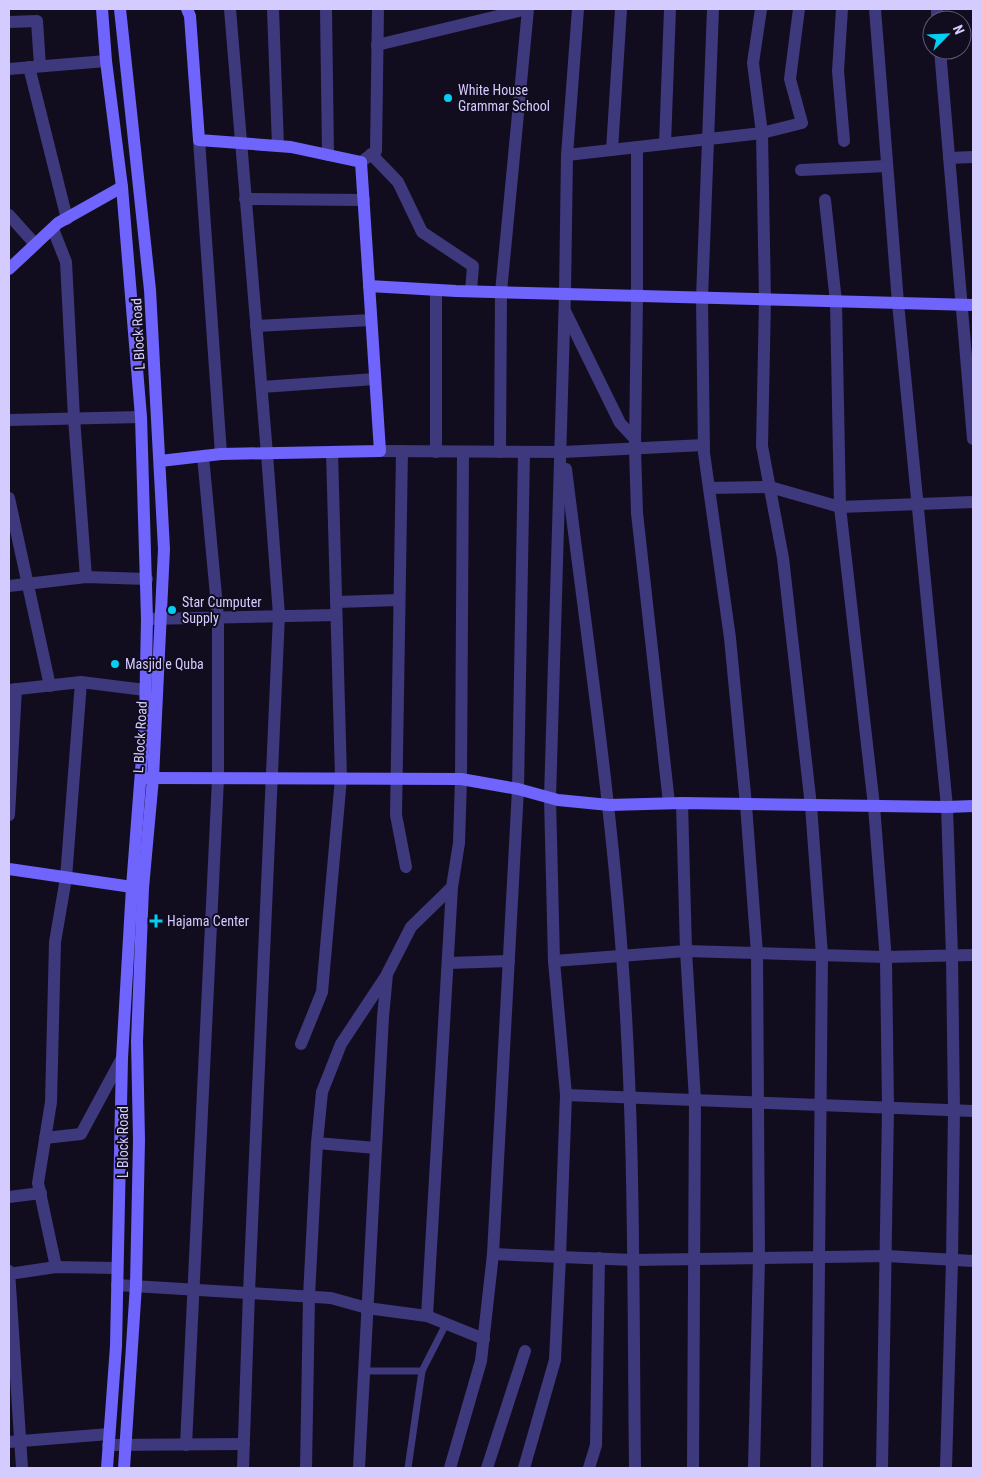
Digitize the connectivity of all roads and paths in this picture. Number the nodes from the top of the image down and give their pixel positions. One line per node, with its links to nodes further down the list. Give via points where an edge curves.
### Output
1 (102, 9): 20 (main road, L Block Road)
2 (120, 9): 81 (main road, L Block Road, via 150,290)
3 (230, 9): 27 (street)
4 (273, 9): 29 (street)
5 (326, 9): 32 (street)
6 (378, 9): 18 (street)
7 (527, 9): 18 (street); 51 (street)
8 (578, 9): 33 (street)
9 (621, 9): 31 (street)
10 (670, 9): 28 (street)
11 (713, 9): 24 (street)
12 (761, 9): 23 (street, via 753,63)
13 (799, 9): 23 (street, via 790,79 802,123)
14 (842, 9): 26 (street, via 838,71)
15 (875, 9): 37 (street)
16 (192, 11): 25 (main road)
17 (9, 22): 21 (street, via 37,21)
18 (377, 45): 35 (street, via 376,151)
19 (941, 60): 36 (street)
20 (106, 61): 21 (street); 39 (main road, L Block Road)
21 (34, 66): 22 (street); 44 (street)
22 (9, 69)
23 (762, 133): 24 (street); 55 (street)
24 (708, 139): 28 (street); 54 (street)
25 (199, 140): 27 (main road); 78 (street)
26 (844, 141)
27 (241, 143): 29 (main road); 40 (street)
28 (665, 144): 30 (street)
29 (278, 146): 32 (main road)
30 (637, 147): 31 (street); 53 (street)
31 (612, 150): 33 (street)
32 (328, 155): 35 (main road)
33 (567, 155): 52 (street)
34 (973, 157): 36 (street)
35 (366, 158): 41 (main road); 50 (street, via 398,182 422,232 473,266)
36 (949, 158): 58 (street)
37 (887, 166): 38 (street); 57 (street)
38 (801, 170)
39 (122, 187): 44 (main road); 64 (main road, L Block Road)
40 (246, 199): 41 (street); 61 (street)
41 (364, 200): 48 (main road)
42 (825, 200): 56 (street)
43 (9, 215): 46 (street)
44 (67, 219): 45 (main road)
45 (53, 228): 46 (main road); 65 (street, via 66,262)
46 (35, 244): 47 (main road)
47 (9, 269)
48 (369, 286): 49 (main road); 60 (main road)
49 (436, 290): 50 (main road); 73 (street)
50 (471, 291): 51 (main road)
51 (501, 292): 52 (main road); 75 (street)
52 (565, 294): 53 (main road); 59 (street)
53 (638, 296): 54 (main road); 68 (street)
54 (702, 298): 55 (main road); 69 (street)
55 (765, 300): 56 (main road); 82 (street, via 762,446)
56 (836, 302): 57 (main road); 87 (street)
57 (898, 303): 58 (main road); 86 (street)
58 (968, 305): 67 (street)
59 (564, 309): 68 (street, via 620,423); 77 (street)
60 (371, 320): 61 (street); 62 (main road)
61 (256, 326): 63 (street)
62 (375, 380): 63 (street); 70 (main road)
63 (262, 387): 79 (street)
64 (141, 417): 65 (street); 89 (main road, L Block Road)
65 (74, 418): 66 (street); 88 (street)
66 (9, 420)
67 (973, 438)
68 (635, 444): 69 (street); 77 (street); 112 (street, via 637,513)
69 (704, 446): 83 (street)
70 (380, 451): 71 (street); 72 (main road)
71 (402, 451): 73 (street); 92 (street)
72 (332, 452): 79 (main road); 93 (street)
73 (436, 452): 74 (street)
74 (463, 452): 75 (street); 109 (street)
75 (500, 452): 76 (street)
76 (524, 452): 77 (street); 110 (street)
77 (562, 452): 111 (street); 114 (street)
78 (221, 454): 79 (main road); 80 (main road)
79 (268, 454): 94 (street)
80 (203, 456): 81 (main road); 96 (street)
81 (160, 461): 98 (main road, L Block Road, via 164,549)
82 (770, 487): 83 (street); 87 (street); 116 (street, via 784,558)
83 (709, 488): 115 (street, via 730,638)
84 (9, 498): 90 (street)
85 (973, 502): 86 (street)
86 (917, 504): 87 (street); 119 (street)
87 (840, 507): 117 (street)
88 (86, 577): 89 (street); 90 (street)
89 (147, 579): 97 (main road, L Block Road)
90 (27, 584): 91 (street); 100 (street)
91 (9, 586)
92 (399, 600): 93 (street); 108 (street)
93 (336, 602): 95 (street)
94 (279, 615): 95 (street); 96 (street); 105 (street)
95 (336, 615): 106 (street)
96 (218, 617): 98 (street); 107 (street)
97 (147, 619): 98 (street); 102 (main road, L Block Road)
98 (162, 619): 104 (main road, L Block Road)
99 (81, 682): 100 (street); 102 (street); 123 (street)
100 (50, 686): 101 (street)
101 (13, 690): 120 (street)
102 (146, 690): 103 (main road, L Block Road)
103 (140, 778): 104 (main road); 124 (main road, L Block Road)
104 (153, 778): 107 (main road); 166 (main road, L Block Road, via 143,888 137,1041)
105 (273, 778): 106 (main road); 107 (main road); 168 (street)
106 (341, 778): 108 (main road); 137 (street, via 322,992)
107 (218, 779): 167 (street)
108 (396, 779): 109 (main road); 121 (street, via 396,815)
109 (461, 779): 110 (main road); 125 (street, via 459,843)
110 (518, 789): 111 (main road); 133 (street)
111 (550, 798): 114 (main road); 134 (street)
112 (669, 803): 113 (main road); 114 (main road)
113 (682, 803): 115 (main road); 126 (street)
114 (609, 805): 130 (street)
115 (746, 805): 116 (main road); 127 (street)
116 (811, 806): 117 (main road); 128 (street)
117 (874, 806): 119 (main road); 132 (street)
118 (973, 806): 119 (main road)
119 (947, 807): 131 (street)
120 (9, 815)
121 (406, 867)
122 (9, 869): 123 (main road)
123 (66, 878): 124 (main road); 147 (street, via 55,942 51,1102)
124 (132, 887): 138 (main road, L Block Road)
125 (452, 887): 135 (street); 136 (street, via 411,927)
126 (686, 951): 127 (street); 130 (street); 141 (street)
127 (757, 953): 128 (street); 142 (street)
128 (822, 955): 132 (street); 143 (street)
129 (973, 955): 131 (street)
130 (622, 956): 134 (street); 140 (street)
131 (952, 956): 132 (street); 145 (street)
132 (886, 957): 144 (street)
133 (509, 961): 135 (street); 152 (street)
134 (554, 961): 139 (street)
135 (448, 963): 171 (street)
136 (387, 974): 148 (street, via 341,1044 322,1092); 149 (street)
137 (301, 1044)
138 (122, 1058): 147 (street, via 81,1134); 163 (main road, L Block Road)
139 (566, 1094): 140 (street); 154 (street)
140 (629, 1097): 141 (street); 159 (street)
141 (696, 1100): 142 (street); 158 (street)
142 (757, 1103): 143 (street); 157 (street)
143 (822, 1105): 144 (street); 155 (street)
144 (888, 1108): 145 (street); 153 (street)
145 (954, 1110): 146 (street); 160 (street)
146 (973, 1111)
147 (45, 1138): 150 (street, via 38,1183)
148 (317, 1143): 149 (street); 169 (street)
149 (376, 1148): 170 (street)
150 (41, 1193): 151 (street); 162 (street)
151 (9, 1197)
152 (493, 1254): 154 (street); 173 (street)
153 (887, 1256): 155 (street); 160 (street); 197 (street)
154 (560, 1257): 156 (street); 191 (street, via 554,1360)
155 (818, 1257): 157 (street); 196 (street)
156 (599, 1258): 159 (street); 192 (street, via 596,1445)
157 (759, 1258): 158 (street); 195 (street)
158 (695, 1259): 159 (street); 194 (street)
159 (633, 1260): 193 (street)
160 (952, 1260): 161 (street); 198 (street)
161 (973, 1262)
162 (56, 1267): 163 (street); 164 (street)
163 (117, 1268): 165 (main road, L Block Road)
164 (9, 1273): 178 (street)
165 (117, 1284): 166 (street); 177 (main road, L Block Road)
166 (136, 1285): 167 (street); 180 (main road, L Block Road)
167 (194, 1289): 168 (street); 181 (street)
168 (249, 1292): 169 (street); 179 (street)
169 (309, 1296): 170 (street); 186 (street)
170 (367, 1308): 171 (street); 175 (street)
171 (428, 1316): 172 (street)
172 (446, 1324): 173 (street); 176 (lane)
173 (484, 1339): 189 (street, via 481,1361)
174 (525, 1352): 190 (street)
175 (364, 1371): 176 (lane); 187 (street)
176 (422, 1372): 188 (lane)
177 (109, 1440): 178 (street); 180 (street); 183 (main road, L Block Road)
178 (15, 1441): 182 (street)
179 (244, 1444): 181 (street); 185 (street)
180 (126, 1445): 181 (street); 184 (main road, L Block Road)
181 (186, 1445)
182 (22, 1468)
183 (107, 1468)
184 (124, 1468)
185 (243, 1468)
186 (306, 1468)
187 (359, 1468)
188 (408, 1468)
189 (450, 1468)
190 (487, 1468)
191 (524, 1468)
192 (590, 1468)
193 (635, 1468)
194 (693, 1468)
195 (754, 1468)
196 (817, 1468)
197 (882, 1468)
198 (946, 1468)

